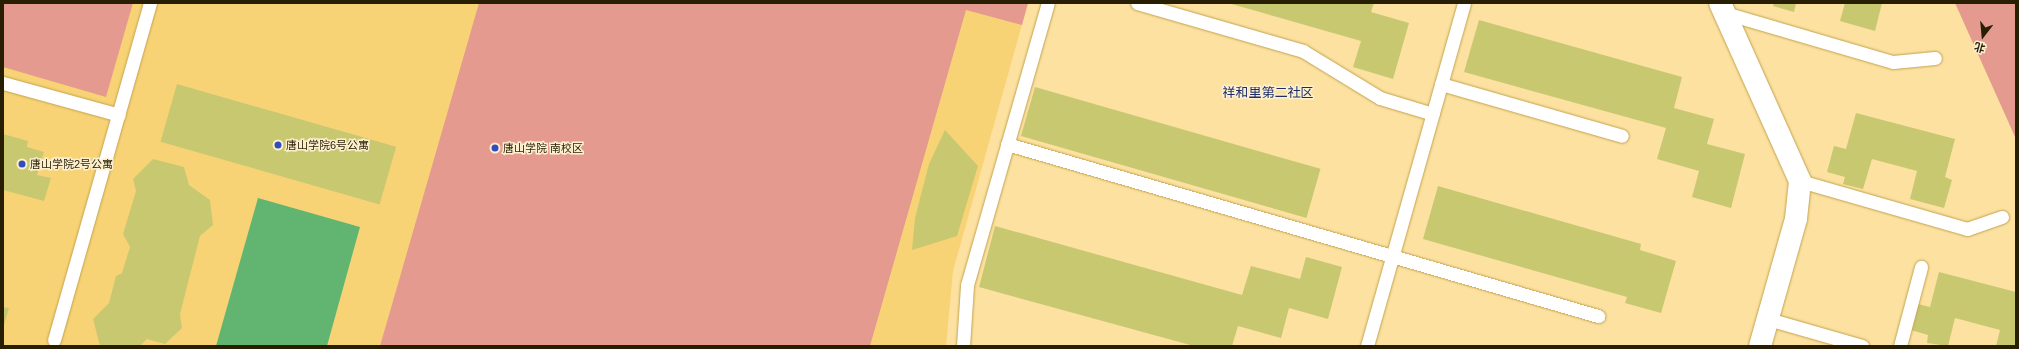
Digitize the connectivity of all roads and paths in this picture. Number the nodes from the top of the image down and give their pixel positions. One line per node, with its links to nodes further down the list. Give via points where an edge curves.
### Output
1 (150, 3): 10 (lane)
2 (1048, 3): 12 (lane)
3 (1137, 3): 9 (lane, via 1303,51 1380,98)
4 (1464, 3): 8 (lane)
5 (1723, 8): 6 (lane, via 1893,62); 13 (street)
6 (1935, 58)
7 (3, 82): 10 (lane)
8 (1441, 84): 9 (lane); 11 (lane)
9 (1432, 114): 15 (lane)
10 (119, 115): 19 (lane)
11 (1622, 136)
12 (1007, 144): 15 (lane); 20 (lane, via 967,285)
13 (1800, 181): 14 (lane, via 1967,229); 18 (street, via 1796,219)
14 (2002, 217)
15 (1392, 256): 17 (lane); 21 (lane)
16 (1922, 267): 24 (lane)
17 (1598, 316)
18 (1768, 319): 22 (street); 23 (lane)
19 (54, 340)
20 (963, 346)
21 (1367, 346)
22 (1760, 346)
23 (1862, 346)
24 (1900, 346)

